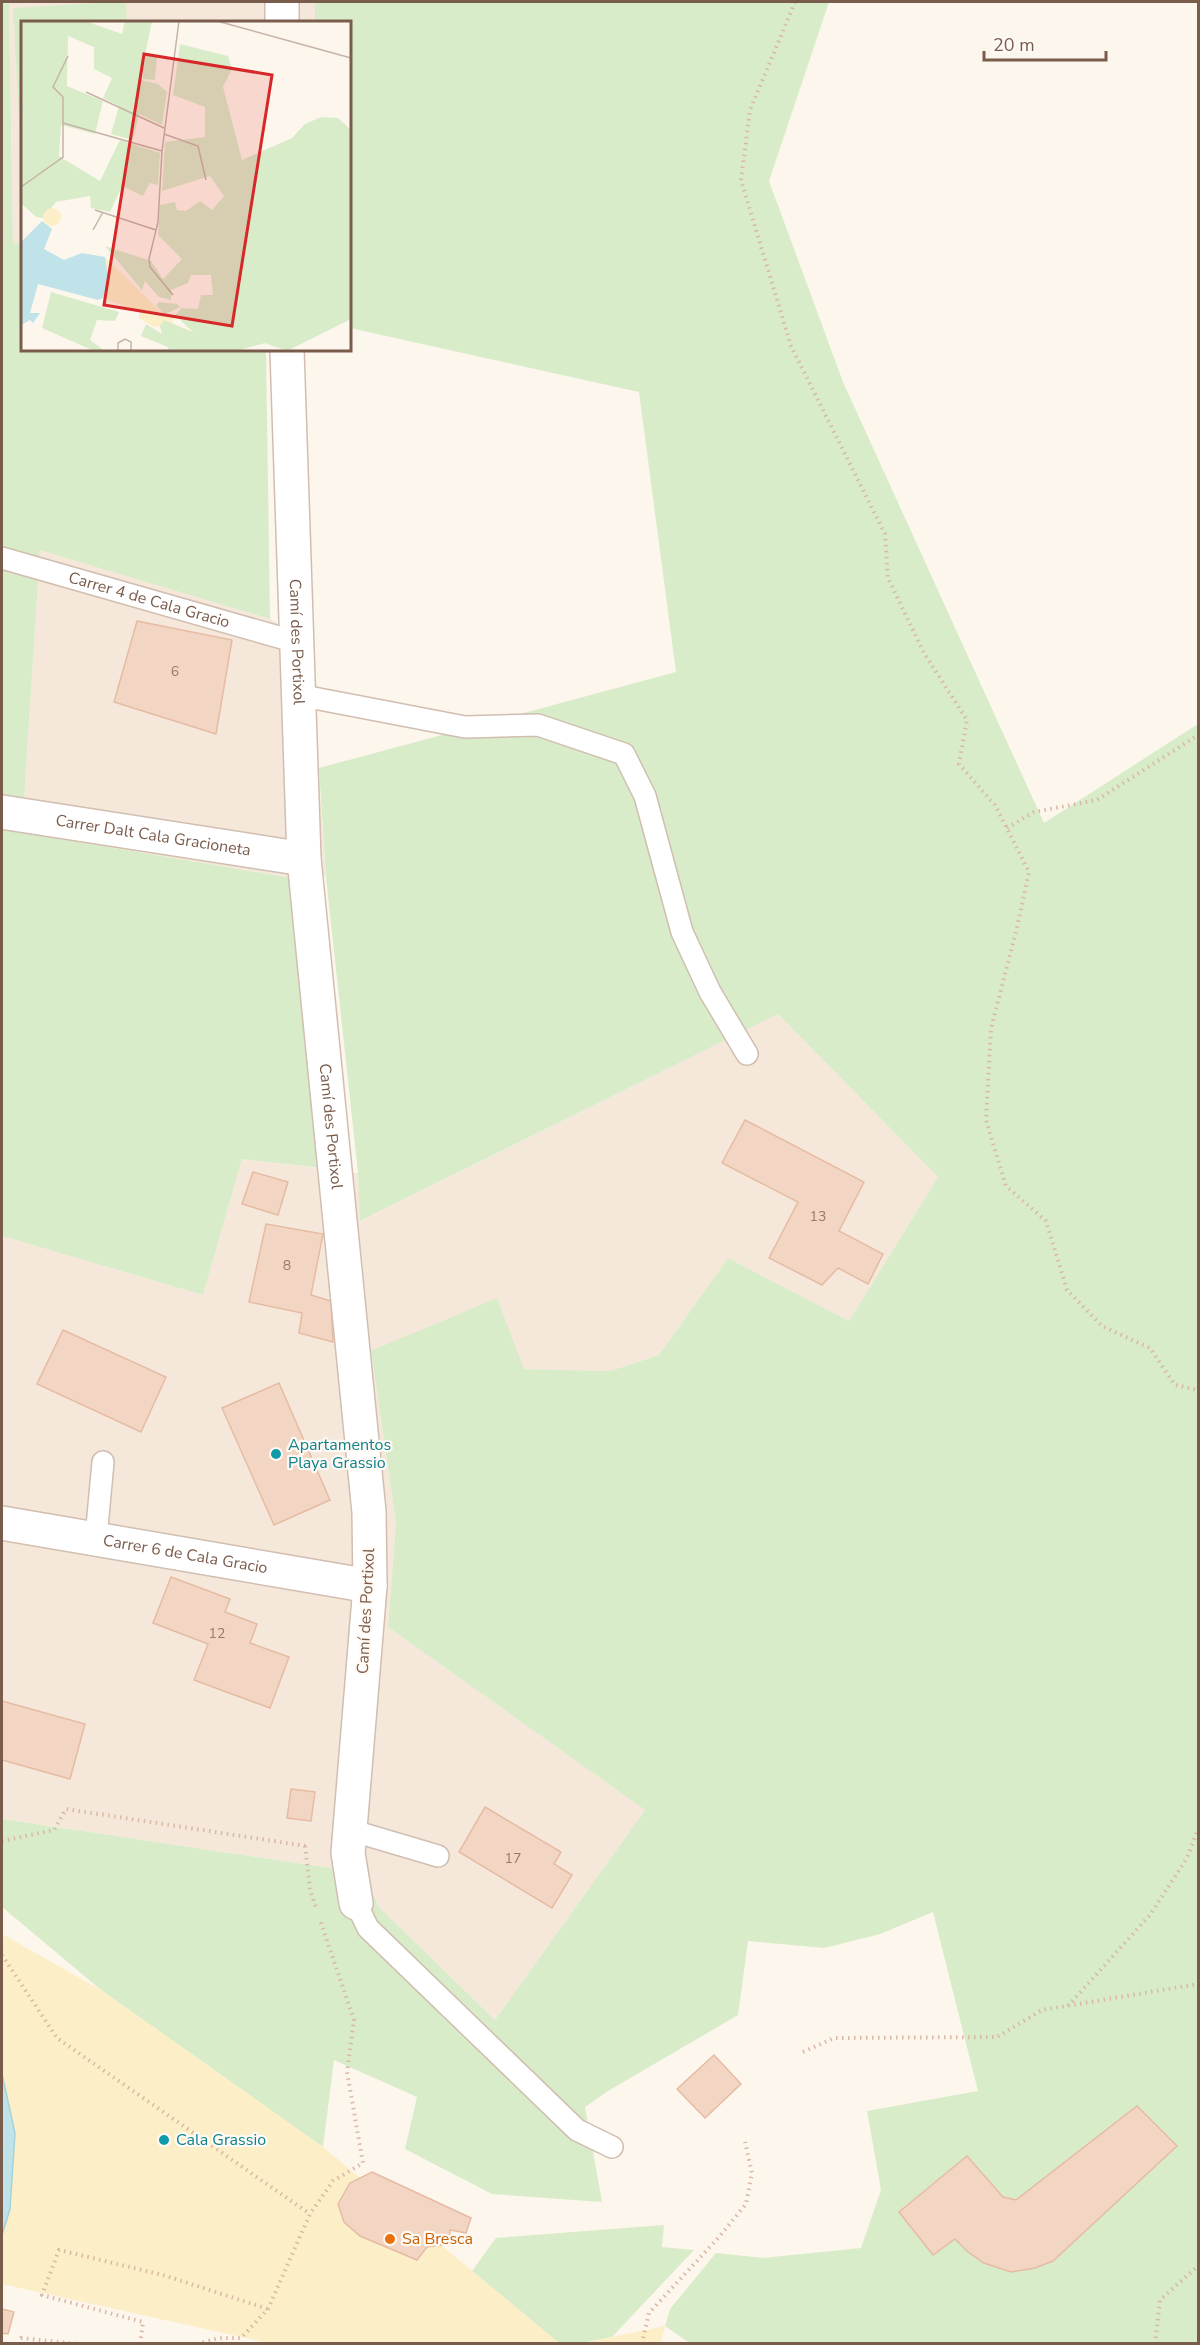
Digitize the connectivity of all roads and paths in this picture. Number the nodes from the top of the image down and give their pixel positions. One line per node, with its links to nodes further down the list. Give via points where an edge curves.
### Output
1 (282, 2): 3 (street)
2 (795, 2): 10 (path, via 750,110 741,180 791,346 885,534 888,578 924,653 968,720 959,764 995,805)
3 (282, 21)
4 (287, 351): 6 (street, Camí des Portixol)
5 (2, 558): 6 (lane, Carrer 4 de Cala Gracio)
6 (296, 642): 7 (street, Camí des Portixol)
7 (298, 695): 11 (street, Camí des Portixol); 12 (lane, via 465,727 538,725 624,754 645,796 682,932 710,992)
8 (1198, 735): 10 (path, via 1097,800 1034,812)
9 (2, 812): 11 (street, Carrer Dalt Cala Gracioneta)
10 (1007, 828): 13 (path, via 1029,872 991,1028 986,1120 1005,1186 1046,1221 1067,1290 1102,1326 1150,1348 1175,1385)
11 (304, 859): 17 (street, Camí des Portixol, via 369,1512)
12 (747, 1054)
13 (1198, 1390)
14 (103, 1462): 16 (lane)
15 (2, 1522): 16 (street, Carrer 6 de Cala Gracio)
16 (96, 1538): 17 (street, Carrer 6 de Cala Gracio)
17 (370, 1586): 20 (street, Camí des Portixol)
18 (1198, 1829): 26 (path, via 1187,1858 1150,1915)
19 (2, 1840): 21 (path, via 54,1830 66,1809)
20 (349, 1842): 21 (path); 22 (lane); 23 (street, Camí des Portixol)
21 (305, 1846): 30 (path, via 310,1890 354,2020 347,2072 363,2163 333,2181)
22 (438, 1856)
23 (356, 1903): 29 (lane, via 368,1928 578,2130)
24 (2, 1955): 30 (path, via 57,2038)
25 (1198, 1984): 26 (path)
26 (1068, 2006): 27 (path, via 1042,2010 997,2037 834,2038)
27 (803, 2052)
28 (744, 2142): 37 (path, via 752,2173 746,2204 649,2313)
29 (612, 2147)
30 (310, 2214): 32 (path)
31 (1198, 2266): 38 (path, via 1160,2300)
32 (268, 2310): 35 (path, via 163,2275 59,2250 42,2295 143,2322); 36 (path, via 241,2338)
33 (20, 2343): 34 (path, via 21,2338)
34 (78, 2343)
35 (140, 2343)
36 (197, 2343)
37 (644, 2343)
38 (1155, 2343)

